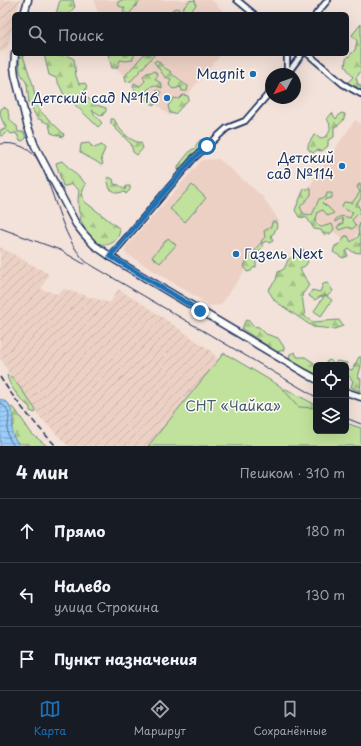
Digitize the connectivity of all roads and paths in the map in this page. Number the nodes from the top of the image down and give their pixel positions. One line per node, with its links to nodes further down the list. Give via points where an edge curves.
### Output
1 (28, 0): 4 (street)
2 (238, 0): 5 (street)
3 (328, 0): 6 (street)
4 (25, 12)
5 (252, 12)
6 (318, 12)
7 (15, 56): 15 (street, via 16,82 35,146 76,224 94,245)
8 (287, 56): 11 (street)
9 (300, 56): 12 (street)
10 (310, 56): 13 (street, via 343,84)
11 (287, 68)
12 (292, 68)
13 (361, 94)
14 (265, 98): 15 (street, via 245,120 227,128 194,158)
15 (110, 256): 16 (street)
16 (313, 378)
17 (349, 393): 18 (street)
18 (361, 397)

